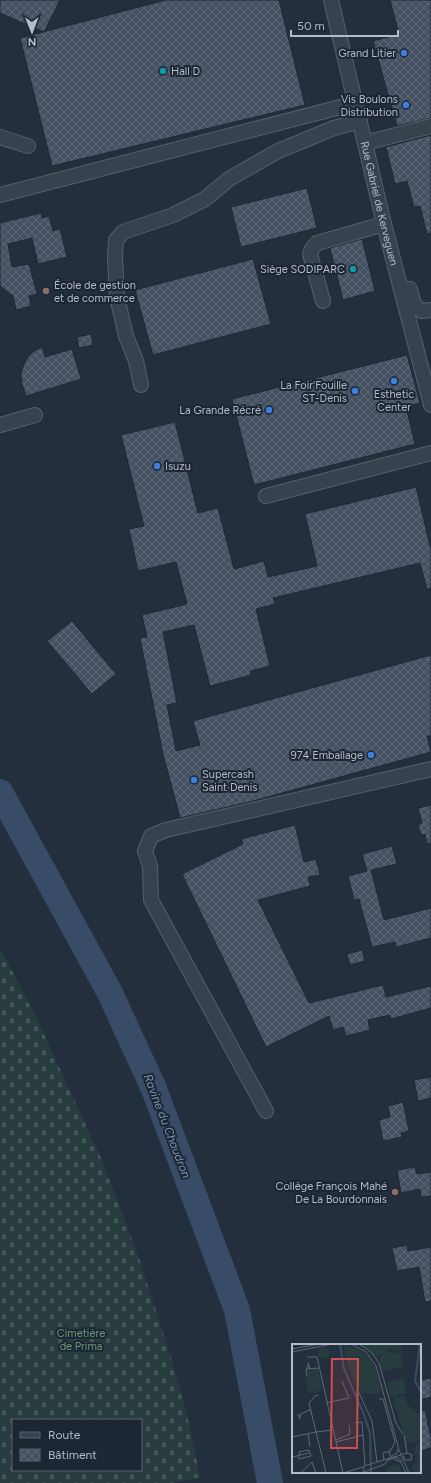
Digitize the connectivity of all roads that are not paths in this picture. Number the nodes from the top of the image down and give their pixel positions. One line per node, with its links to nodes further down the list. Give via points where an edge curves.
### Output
1 (330, 0): 3 (street, Rue Gabriel de Kerveguen)
2 (336, 0): 7 (street)
3 (356, 103): 4 (street, Rue Gabriel de Kerveguen); 9 (street)
4 (360, 121): 7 (street, Rue Gabriel de Kerveguen); 15 (street, via 334,128 278,151 229,179 205,199 172,215 123,232 119,236 116,240 115,258 117,297)
5 (431, 126): 7 (street)
6 (0, 137): 8 (street)
7 (369, 142): 10 (street, Rue Gabriel de Kerveguen); 12 (street, via 414,305 422,312)
8 (28, 146)
9 (0, 195)
10 (384, 224): 11 (street, via 317,243 312,249 310,254); 14 (street, Rue Gabriel de Kerveguen)
11 (323, 301)
12 (431, 310)
13 (431, 317): 14 (street)
14 (409, 322): 16 (street, Rue Gabriel de Kerveguen)
15 (141, 386)
16 (431, 405)
17 (35, 415): 18 (street)
18 (0, 425)
19 (431, 453): 20 (street)
20 (266, 496)
21 (431, 769): 22 (street, via 166,830 151,836 145,851 150,866 151,900)
22 (266, 1111)

